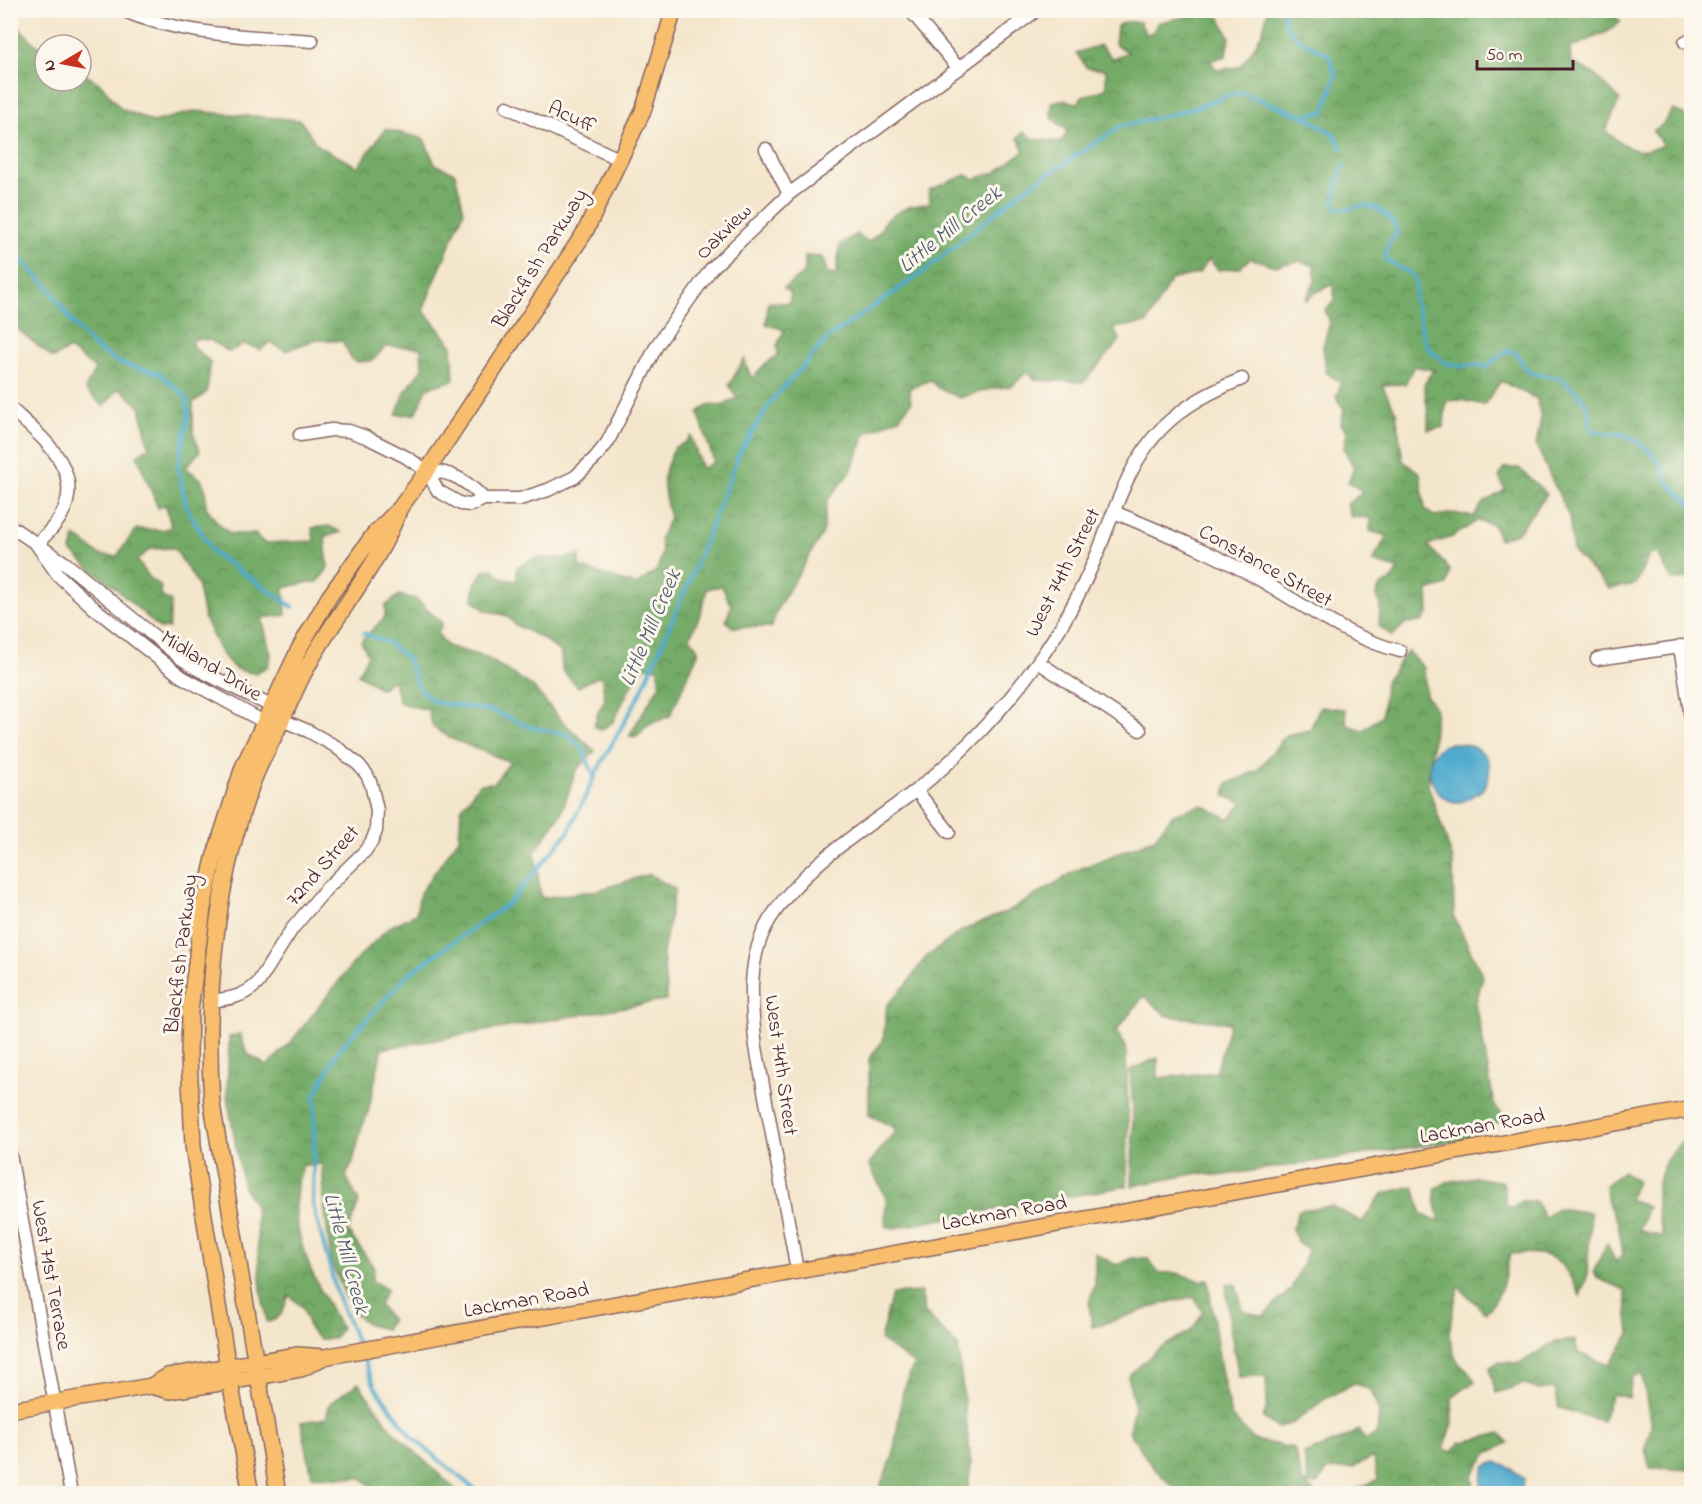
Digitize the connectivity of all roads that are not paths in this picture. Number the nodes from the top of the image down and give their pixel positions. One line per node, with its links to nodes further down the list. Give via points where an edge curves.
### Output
1 (122, 10): 5 (street, via 149,22 183,29)
2 (674, 10): 9 (main road, Blackfish Parkway, via 643,111)
3 (910, 10): 6 (street)
4 (1037, 10): 6 (street, Oakview)
5 (312, 41)
6 (959, 69): 10 (street, Oakview)
7 (507, 107): 9 (street, Acuff)
8 (766, 149): 10 (street)
9 (621, 160): 14 (main road, Blackfish Parkway, via 585,232)
10 (789, 194): 15 (street, Oakview, via 711,269 691,295 657,345 607,443 595,458 575,477 548,490 520,499)
11 (1242, 379): 17 (street, West 74th Street, via 1210,392 1161,429 1142,453)
12 (10, 408): 19 (street, via 51,446 68,481 61,516)
13 (300, 435): 14 (street, Oakview, via 349,431 386,446)
14 (427, 471): 15 (street, Oakview, via 446,471 472,486); 15 (street, Oakview, via 438,491 461,504 471,505); 16 (main road, Blackfish Parkway)
15 (484, 499)
16 (400, 508): 24 (main road, Blackfish Parkway, via 374,534 329,597); 25 (main road, Blackfish Parkway, via 387,540 309,663)
17 (1114, 512): 21 (street, Constance Street, via 1256,577 1341,629); 23 (street, West 74th Street, via 1081,587)
18 (10, 526): 19 (street, Midland Drive)
19 (37, 545): 24 (street, Midland Drive, via 65,563 182,659); 26 (street, Midland Drive, via 58,575 182,677)
20 (1686, 646): 22 (street); 27 (street)
21 (1400, 651)
22 (1597, 659)
23 (1038, 662): 28 (street); 29 (street, West 74th Street, via 991,720)
24 (271, 706): 25 (street, Midland Drive); 26 (main road, Blackfish Parkway)
25 (282, 720): 26 (street, Midland Drive); 31 (main road, Blackfish Parkway, via 254,781 231,852); 31 (street, 72nd Street, via 335,746 359,765 375,796 376,831 365,851 292,928 258,983 237,998)
26 (264, 722): 36 (main road, Blackfish Parkway, via 243,767 214,858 203,908 190,1011 193,1146)
27 (1692, 724)
28 (1140, 730)
29 (916, 790): 30 (street); 34 (street, West 74th Street, via 801,878 768,922 751,979 756,1047)
30 (949, 832)
31 (209, 1001): 35 (main road, Blackfish Parkway, via 212,1104)
32 (1692, 1109): 34 (main road, Lackman Road)
33 (10, 1154): 37 (street, West 71st Terrace)
34 (797, 1270): 35 (main road, Lackman Road, via 324,1357 301,1370)
35 (256, 1370): 36 (main road, Lackman Road); 41 (main road)
36 (229, 1374): 37 (main road, Lackman Road, via 170,1391 150,1386); 40 (main road)
37 (54, 1402): 38 (main road, Lackman Road); 39 (street, West 71st Terrace)
38 (10, 1410)
39 (71, 1494)
40 (251, 1494)
41 (278, 1494)

